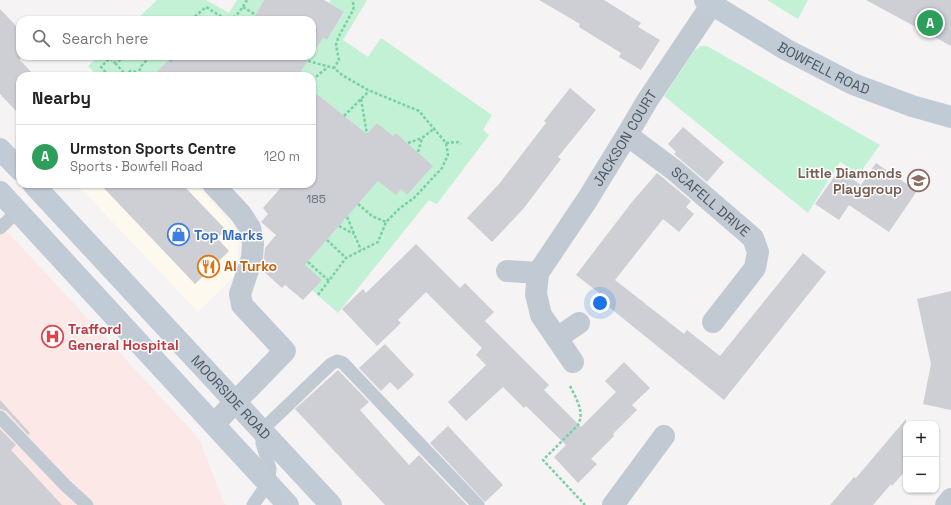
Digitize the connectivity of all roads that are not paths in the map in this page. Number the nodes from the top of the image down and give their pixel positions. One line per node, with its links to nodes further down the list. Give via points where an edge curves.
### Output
1 (708, 2): 2 (street, BOWFELL ROAD, via 785,49 853,84 912,106); 3 (street, JACKSON COURT)
2 (951, 117)
3 (628, 135): 12 (street, JACKSON COURT); 13 (street, SCAFELL DRIVE, via 674,170 753,238 758,252 755,268)
4 (0, 149): 5 (street)
5 (16, 166)
6 (37, 188): 17 (street, MOORSIDE ROAD)
7 (219, 188): 17 (street, via 250,228 252,258 240,294 242,305 285,351)
8 (0, 192): 9 (street)
9 (18, 211): 10 (lane); 19 (street)
10 (0, 228)
11 (508, 271): 12 (street)
12 (538, 273): 15 (street, JACKSON COURT, via 536,294 541,315)
13 (713, 322)
14 (579, 323): 15 (street)
15 (557, 338): 16 (street, JACKSON COURT)
16 (572, 360)
17 (236, 403): 19 (street); 20 (street, MOORSIDE ROAD)
18 (0, 417): 24 (lane)
19 (214, 424): 22 (street)
20 (262, 430): 22 (lane, via 262,444 270,469); 27 (street, MOORSIDE ROAD); 28 (lane, via 331,364 337,361 343,363)
21 (664, 436): 29 (street)
22 (268, 483): 25 (lane); 26 (street)
23 (951, 499): 30 (street)
24 (87, 505)
25 (253, 505)
26 (288, 505)
27 (331, 505)
28 (478, 505)
29 (612, 505)
30 (946, 505)

